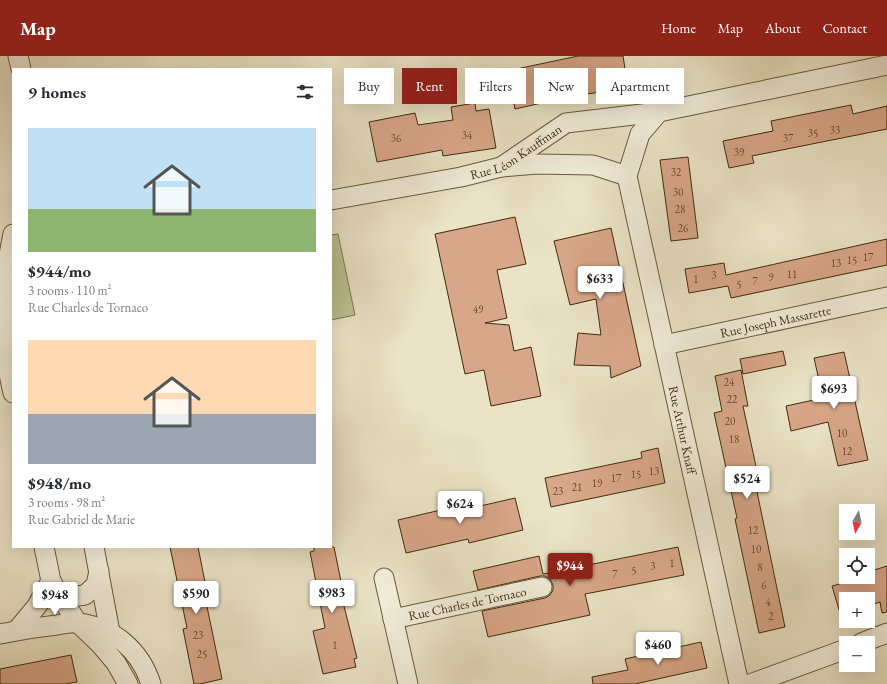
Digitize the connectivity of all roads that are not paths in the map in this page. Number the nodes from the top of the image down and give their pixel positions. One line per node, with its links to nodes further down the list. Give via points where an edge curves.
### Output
1 (18, 56): 3 (street)
2 (887, 66): 4 (street, Rue Léon Kauffman)
3 (20, 68)
4 (659, 112): 5 (street, Rue Léon Kauffman, via 566,123); 6 (street, Rue Arthur Knaff, via 640,134)
5 (501, 167): 6 (street, via 537,164 592,165); 7 (street, Rue Léon Kauffman, via 461,177)
6 (627, 176): 12 (street, Rue Arthur Knaff)
7 (332, 200)
8 (12, 236): 9 (street)
9 (0, 239)
10 (12, 242): 13 (street, via 4,288 3,323)
11 (887, 297): 12 (street, Rue Joseph Massarette)
12 (664, 345): 30 (street, Rue Arthur Knaff)
13 (12, 388)
14 (44, 548): 18 (street)
15 (94, 548): 16 (street)
16 (99, 571): 18 (street, via 96,585 85,595 71,598); 23 (street)
17 (384, 578): 20 (street, Rue Charles de Tornaco)
18 (54, 587): 21 (street); 22 (street)
19 (542, 587): 20 (street, Rue Charles de Tornaco)
20 (393, 619): 29 (street, Rue Charles de Tornaco)
21 (77, 622): 22 (street); 23 (street); 27 (street, via 116,663)
22 (8, 632)
23 (110, 632): 28 (street, via 134,651)
24 (887, 634): 25 (street)
25 (875, 638)
26 (839, 652): 31 (street)
27 (128, 684)
28 (151, 684)
29 (408, 684)
30 (739, 684)
31 (750, 684)

